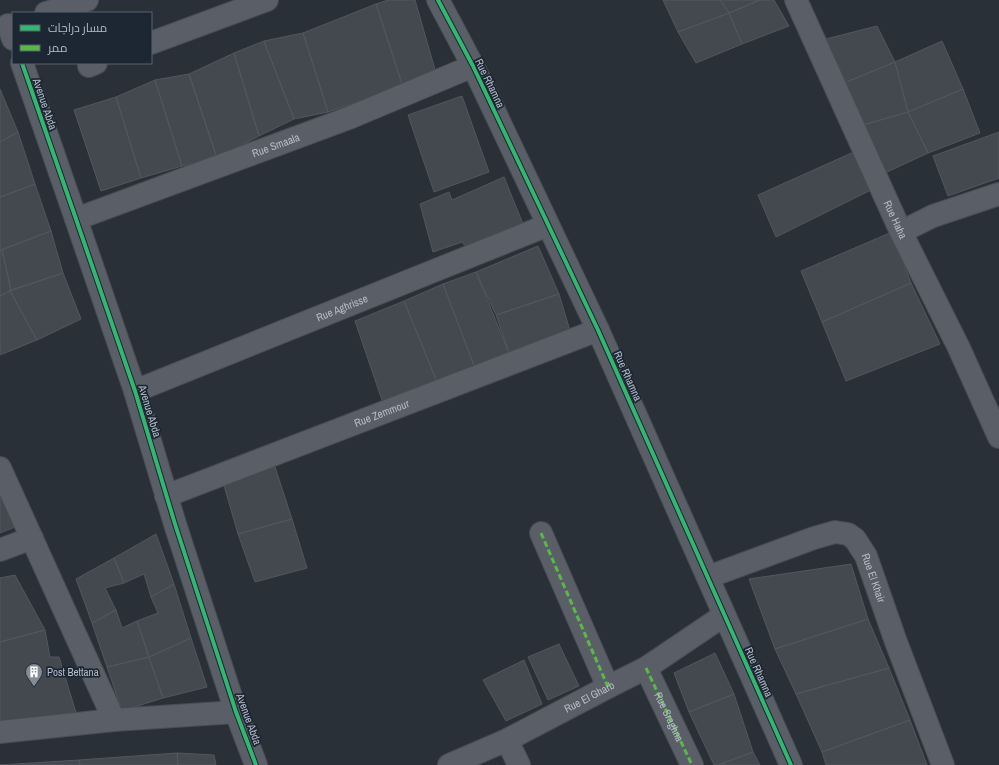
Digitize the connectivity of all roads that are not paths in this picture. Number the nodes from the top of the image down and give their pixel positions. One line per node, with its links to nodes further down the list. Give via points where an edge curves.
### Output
1 (87, 0): 5 (street)
2 (438, 0): 8 (street, Rue Rhamna)
3 (796, 0): 12 (street, Rue Haha)
4 (258, 1): 6 (street)
5 (49, 12)
6 (152, 43)
7 (22, 64): 10 (street, Avenue Abda)
8 (473, 66): 10 (street, Rue Smaala, via 342,120); 11 (street, Rue Rhamna)
9 (999, 194): 12 (street, via 934,216)
10 (76, 219): 14 (street, Avenue Abda)
11 (548, 225): 13 (street, Rue Rhamna); 14 (street, Rue Aghrisse)
12 (901, 232): 15 (street, Rue Haha, via 959,348)
13 (598, 330): 17 (street, Rue Zemmour); 21 (street, Rue Rhamna)
14 (135, 391): 17 (street, Avenue Abda)
15 (999, 437)
16 (0, 468): 19 (street)
17 (166, 496): 25 (street, Avenue Abda)
18 (541, 534): 24 (street)
19 (32, 538): 20 (street); 26 (street)
20 (0, 550)
21 (708, 577): 22 (street, Rue Rhamna); 34 (street, Rue El Khair, via 836,532 855,538 866,556)
22 (723, 616): 23 (street, Rue El Gharb); 33 (street, Rue Rhamna)
23 (646, 668): 24 (street, Rue El Gharb); 32 (street, Rue Sraghna)
24 (608, 687): 28 (street, Rue El Gharb)
25 (236, 712): 26 (street); 29 (street, Avenue Abda)
26 (114, 720): 27 (street)
27 (0, 732)
28 (507, 740): 30 (street, Rue El Gharb); 31 (street)
29 (256, 765)
30 (448, 765)
31 (519, 765)
32 (692, 765)
33 (791, 765)
34 (943, 765)

